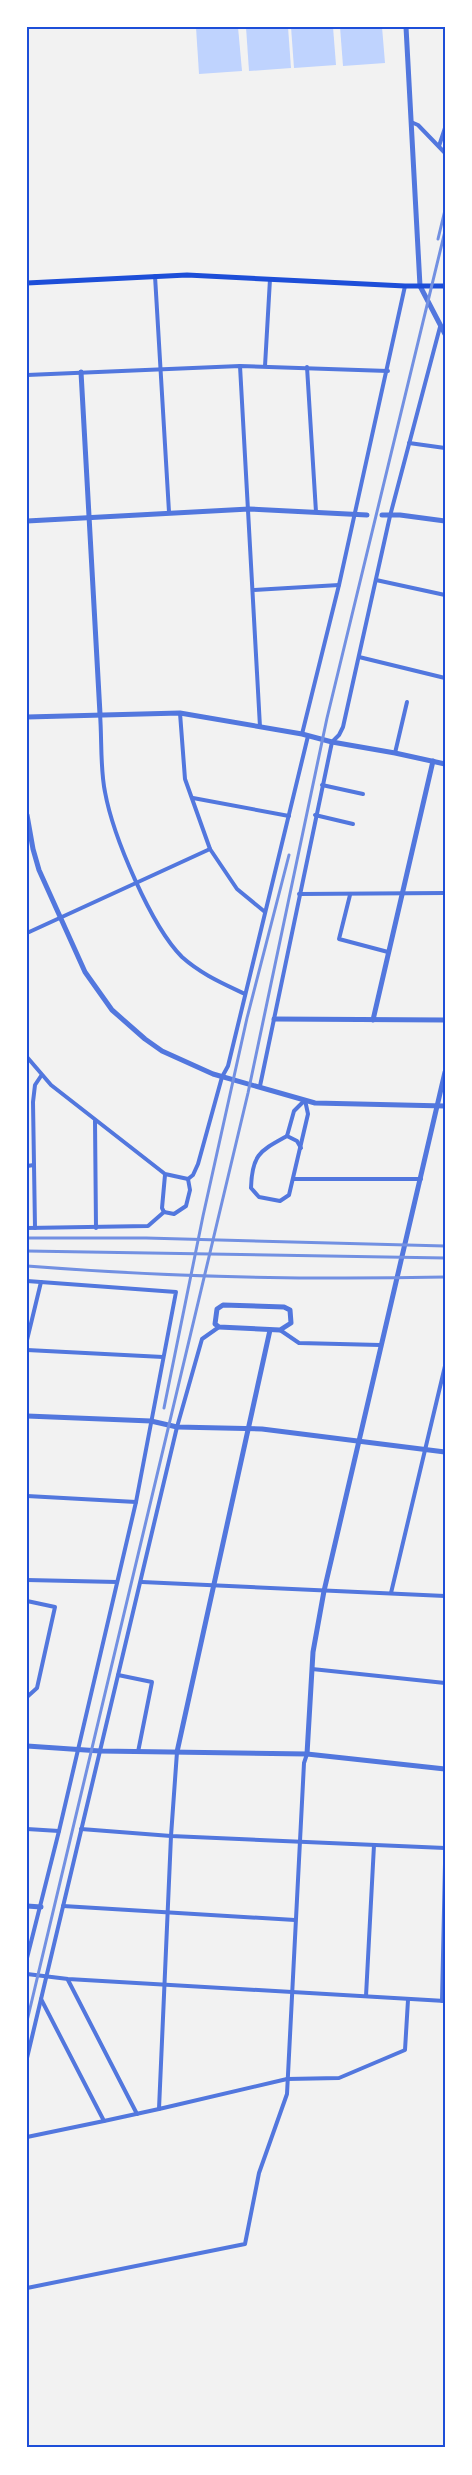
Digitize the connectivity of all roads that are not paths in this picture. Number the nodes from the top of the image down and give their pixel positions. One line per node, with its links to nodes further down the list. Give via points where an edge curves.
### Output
1 (406, 27): 2 (street)
2 (411, 122): 4 (street); 10 (street)
3 (445, 128): 4 (street)
4 (439, 146): 5 (street)
5 (445, 153)
6 (155, 275): 7 (main road); 8 (main road); 17 (street)
7 (270, 279): 9 (main road); 15 (street)
8 (27, 283)
9 (405, 286): 10 (main road); 18 (street)
10 (420, 286): 11 (main road); 12 (street)
11 (445, 286)
12 (441, 325): 13 (street); 21 (street)
13 (445, 334)
14 (240, 366): 15 (street); 17 (street); 23 (street)
15 (265, 366): 16 (street)
16 (307, 367): 18 (street); 25 (street)
17 (161, 369): 19 (street); 24 (street)
18 (388, 371): 26 (street)
19 (81, 372): 20 (street); 30 (street)
20 (27, 375)
21 (409, 443): 22 (street); 29 (street)
22 (445, 448)
23 (249, 509): 24 (street); 25 (street); 35 (street)
24 (169, 512): 30 (street)
25 (316, 512): 26 (street)
26 (355, 514): 27 (street); 34 (street)
27 (367, 515)
28 (382, 515): 29 (street)
29 (390, 516): 32 (street); 33 (street)
30 (89, 517): 31 (street); 41 (street)
31 (27, 521)
32 (445, 521)
33 (376, 580): 36 (street); 37 (street)
34 (339, 585): 35 (street); 44 (street)
35 (253, 590): 43 (street)
36 (445, 595)
37 (359, 657): 38 (street); 45 (street, via 343,727)
38 (445, 678)
39 (407, 702): 46 (street)
40 (180, 713): 41 (street); 43 (street); 51 (street, via 185,779)
41 (100, 714): 42 (street); 57 (street, via 104,792)
42 (27, 717)
43 (261, 727): 44 (street)
44 (305, 735): 45 (street); 54 (street)
45 (332, 742): 46 (street); 49 (street)
46 (395, 753): 47 (street)
47 (433, 761): 48 (street); 61 (street)
48 (445, 764)
49 (322, 785): 50 (street); 53 (street)
50 (363, 794)
51 (192, 798): 54 (street); 56 (street)
52 (27, 814): 63 (street, via 39,870)
53 (315, 815): 55 (street); 59 (street)
54 (289, 816): 62 (street)
55 (353, 824)
56 (210, 849): 57 (street); 62 (street, via 237,889)
57 (137, 881): 63 (street); 66 (street, via 160,928 181,955 210,978)
58 (445, 893): 61 (street)
59 (299, 894): 60 (street); 67 (street)
60 (350, 895): 61 (street); 65 (street, via 339,939)
61 (402, 895): 65 (street)
62 (265, 912): 66 (street)
63 (59, 918): 64 (street); 73 (street, via 85,972 128,1026 162,1051)
64 (27, 933)
65 (388, 952): 68 (street)
66 (245, 994): 73 (street)
67 (274, 1019): 68 (street); 74 (street)
68 (373, 1020): 69 (street)
69 (445, 1020)
70 (27, 1057): 72 (street)
71 (445, 1072): 77 (street)
72 (41, 1076): 76 (street); 79 (street)
73 (222, 1077): 74 (street); 85 (street, via 198,1164)
74 (260, 1086): 75 (street)
75 (305, 1100): 77 (street, via 326,1104); 80 (street, via 294,1111); 81 (street, via 308,1114)
76 (30, 1102): 83 (street)
77 (437, 1106): 78 (street); 87 (street)
78 (445, 1106)
79 (95, 1120): 84 (street); 91 (street)
80 (287, 1136): 81 (street, via 297,1141); 86 (street, via 257,1155 251,1188 259,1197 283,1201)
81 (301, 1149): 86 (street)
82 (27, 1166): 83 (street)
83 (34, 1166): 90 (street)
84 (165, 1174): 85 (street); 88 (street)
85 (188, 1179): 88 (street, via 186,1206 174,1214)
86 (294, 1179): 87 (street)
87 (421, 1179): 98 (street)
88 (164, 1212): 91 (street, via 148,1226)
89 (27, 1228): 90 (street)
90 (35, 1228): 91 (street)
91 (96, 1228)
92 (27, 1281): 93 (street)
93 (41, 1282): 97 (street); 100 (street, via 176,1292)
94 (219, 1327): 95 (street); 96 (street, via 215,1324 215,1313 223,1305 284,1307 290,1310 291,1323); 105 (street, via 202,1339)
95 (270, 1330): 96 (street); 106 (street)
96 (280, 1330): 98 (street, via 300,1343)
97 (27, 1340)
98 (380, 1345): 107 (street)
99 (27, 1350): 100 (street)
100 (163, 1357): 104 (street)
101 (445, 1366): 102 (street)
102 (443, 1384): 108 (street)
103 (27, 1416): 104 (street)
104 (151, 1421): 105 (street); 111 (street)
105 (177, 1427): 106 (street); 114 (street)
106 (249, 1428): 107 (street); 115 (street)
107 (358, 1442): 108 (street); 116 (street)
108 (425, 1449): 109 (street); 117 (street)
109 (445, 1452)
110 (27, 1496): 111 (street)
111 (136, 1502): 113 (street)
112 (27, 1580): 113 (street)
113 (117, 1582): 125 (street)
114 (142, 1582): 115 (street); 121 (street)
115 (213, 1585): 116 (street); 128 (street)
116 (324, 1591): 117 (street); 120 (street)
117 (391, 1593): 118 (street)
118 (445, 1596)
119 (27, 1601): 123 (street, via 55,1607 37,1688)
120 (312, 1669): 122 (street); 129 (street)
121 (118, 1676): 126 (street); 127 (street, via 152,1682)
122 (445, 1683)
123 (27, 1696)
124 (27, 1746): 125 (street)
125 (77, 1749): 126 (street); 136 (street)
126 (100, 1751): 127 (street); 134 (street)
127 (138, 1752): 128 (street)
128 (177, 1752): 129 (street); 137 (street)
129 (307, 1754): 130 (street); 138 (street)
130 (445, 1769)
131 (445, 1774): 132 (street)
132 (445, 1809): 135 (street)
133 (27, 1829): 136 (street)
134 (81, 1829): 137 (street); 143 (street)
135 (445, 1830)
136 (59, 1831): 144 (street)
137 (171, 1836): 138 (street); 145 (street)
138 (300, 1841): 139 (street); 146 (street)
139 (374, 1845): 140 (street); 153 (street)
140 (445, 1848)
141 (445, 1864): 156 (street)
142 (27, 1906): 144 (street)
143 (63, 1906): 145 (street); 149 (street)
144 (41, 1907): 147 (street)
145 (168, 1912): 146 (street); 151 (street)
146 (295, 1920): 152 (street)
147 (27, 1958)
148 (27, 1974): 149 (street)
149 (45, 1978): 150 (street); 154 (street)
150 (68, 1980): 151 (street); 160 (street)
151 (166, 1985): 152 (street); 159 (street)
152 (292, 1993): 153 (street); 158 (street)
153 (366, 1996): 155 (street)
154 (41, 1999): 157 (street); 161 (street)
155 (408, 2000): 156 (street); 158 (street, via 405,2050 339,2078)
156 (443, 2001)
157 (27, 2058)
158 (287, 2079): 159 (street); 163 (street, via 287,2094 259,2173 245,2244)
159 (159, 2109): 160 (street)
160 (137, 2114): 161 (street)
161 (104, 2121): 162 (street)
162 (27, 2137)
163 (27, 2288)

